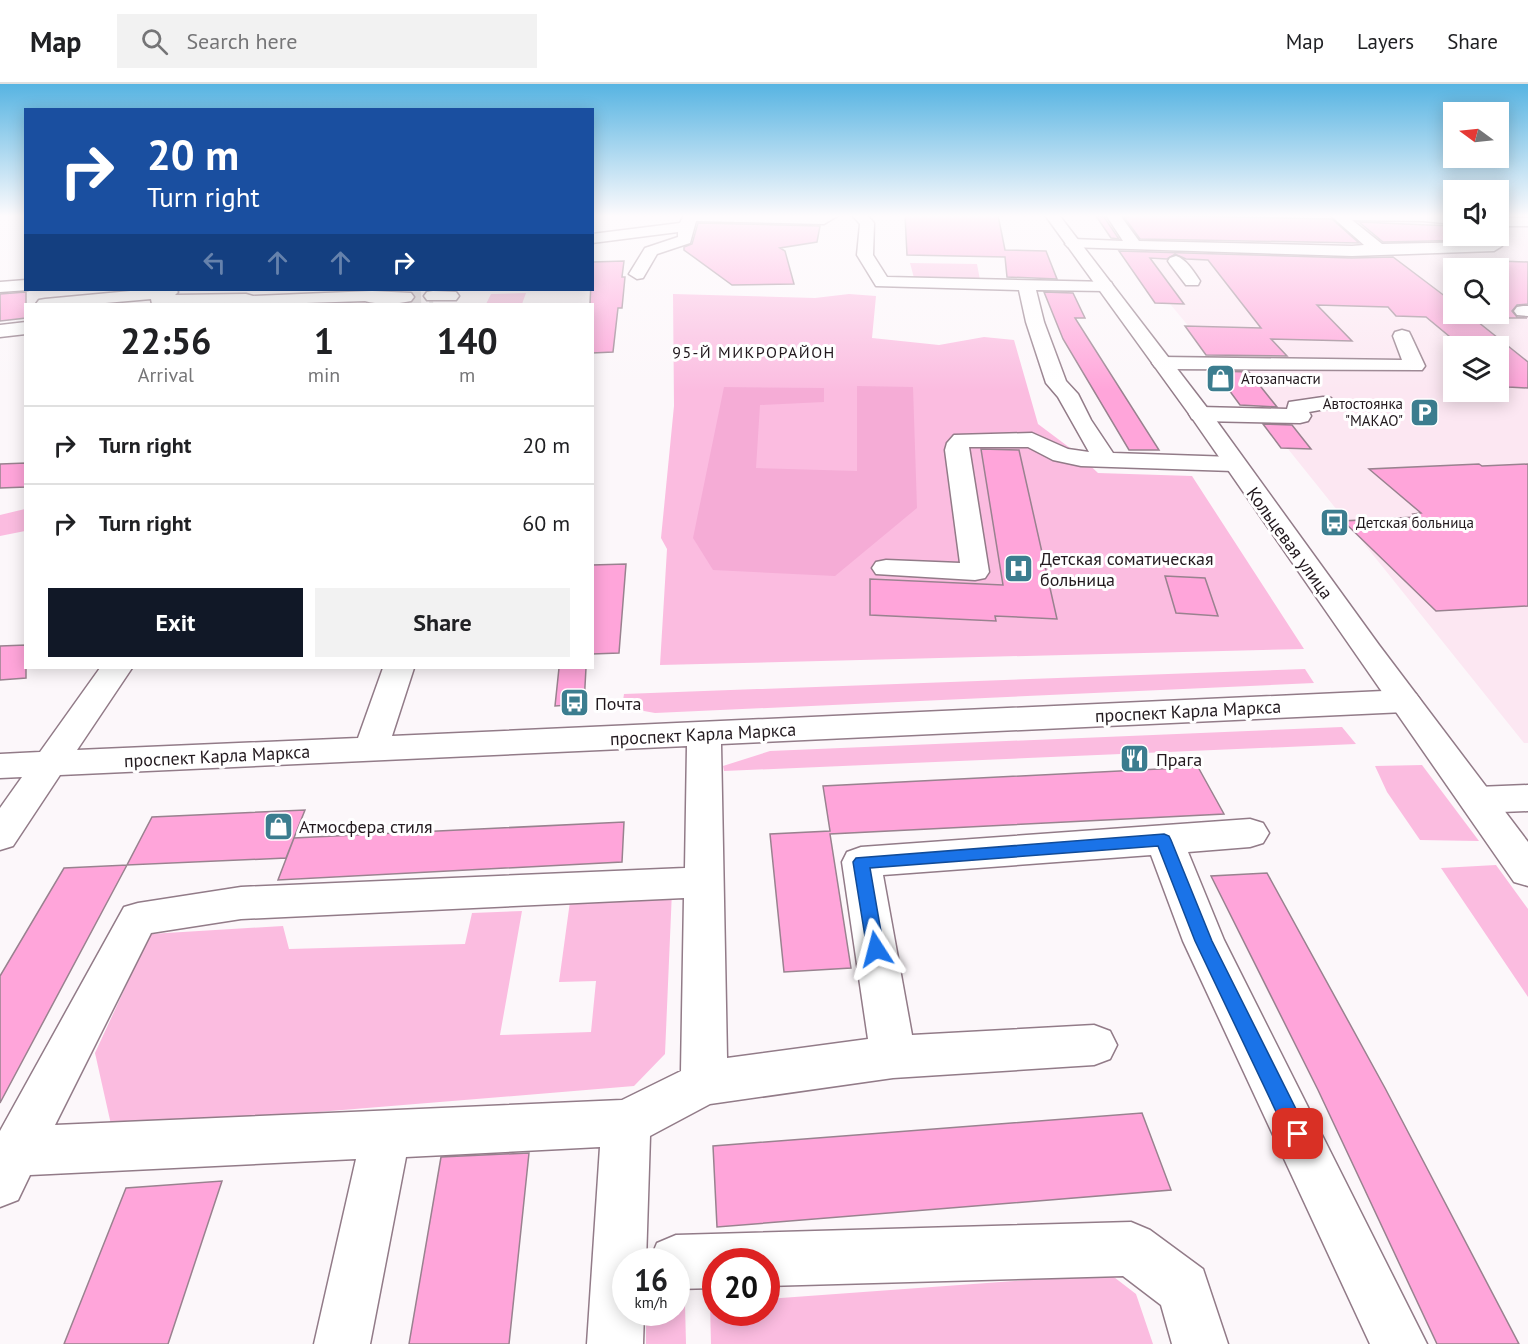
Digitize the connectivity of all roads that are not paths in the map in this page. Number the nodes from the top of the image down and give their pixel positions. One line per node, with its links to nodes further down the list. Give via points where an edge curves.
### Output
1 (877, 274): 5 (street, via 882,282)
2 (1096, 274): 7 (street, Кольцевая улица)
3 (1186, 274): 4 (street)
4 (1192, 281)
5 (1026, 284): 7 (street); 23 (street, via 1056,383 1067,394)
6 (24, 285): 8 (street)
7 (1105, 286): 18 (street, Кольцевая улица)
8 (0, 287)
9 (163, 297): 12 (street); 13 (street)
10 (371, 297): 11 (street); 12 (street)
11 (405, 297)
12 (290, 298): 14 (street)
13 (62, 303)
14 (235, 303)
15 (24, 328): 16 (street)
16 (0, 331)
17 (1402, 336): 19 (street, via 1415,366)
18 (1162, 363): 19 (street); 22 (street, Кольцевая улица)
19 (1256, 364): 20 (street)
20 (1286, 395): 21 (street); 22 (street, via 1300,416)
21 (1323, 403)
22 (1200, 414): 24 (street, Кольцевая улица)
23 (1106, 460): 24 (street); 25 (street, via 1070,457 1032,440 962,440 957,450 975,572)
24 (1233, 464): 28 (street, Кольцевая улица)
25 (886, 568)
26 (115, 669): 31 (street)
27 (398, 669): 30 (street)
28 (1405, 701): 29 (street, проспект Карла Маркса); 34 (street, Кольцевая улица)
29 (704, 734): 30 (street, проспект Карла Маркса); 39 (street)
30 (370, 749): 31 (street, проспект Карла Маркса)
31 (50, 764): 32 (street, проспект Карла Маркса); 36 (street)
32 (0, 766)
33 (1528, 798): 34 (street)
34 (1477, 800): 38 (street, Кольцевая улица)
35 (1250, 833): 37 (street)
36 (0, 836)
37 (1164, 840): 41 (street, via 861,862); 52 (street, via 1204,941)
38 (1528, 871)
39 (705, 882): 42 (street); 45 (street, via 241,903 138,919)
40 (1094, 1045): 41 (street)
41 (893, 1058): 42 (street)
42 (704, 1083): 43 (street)
43 (626, 1123): 44 (street); 46 (street)
44 (386, 1134): 45 (street); 49 (street)
45 (8, 1166)
46 (622, 1248)
47 (690, 1263): 51 (street, via 1131,1249 1184,1288)
48 (617, 1326): 50 (street)
49 (342, 1344)
50 (615, 1344)
51 (1200, 1344)
52 (1399, 1344)

